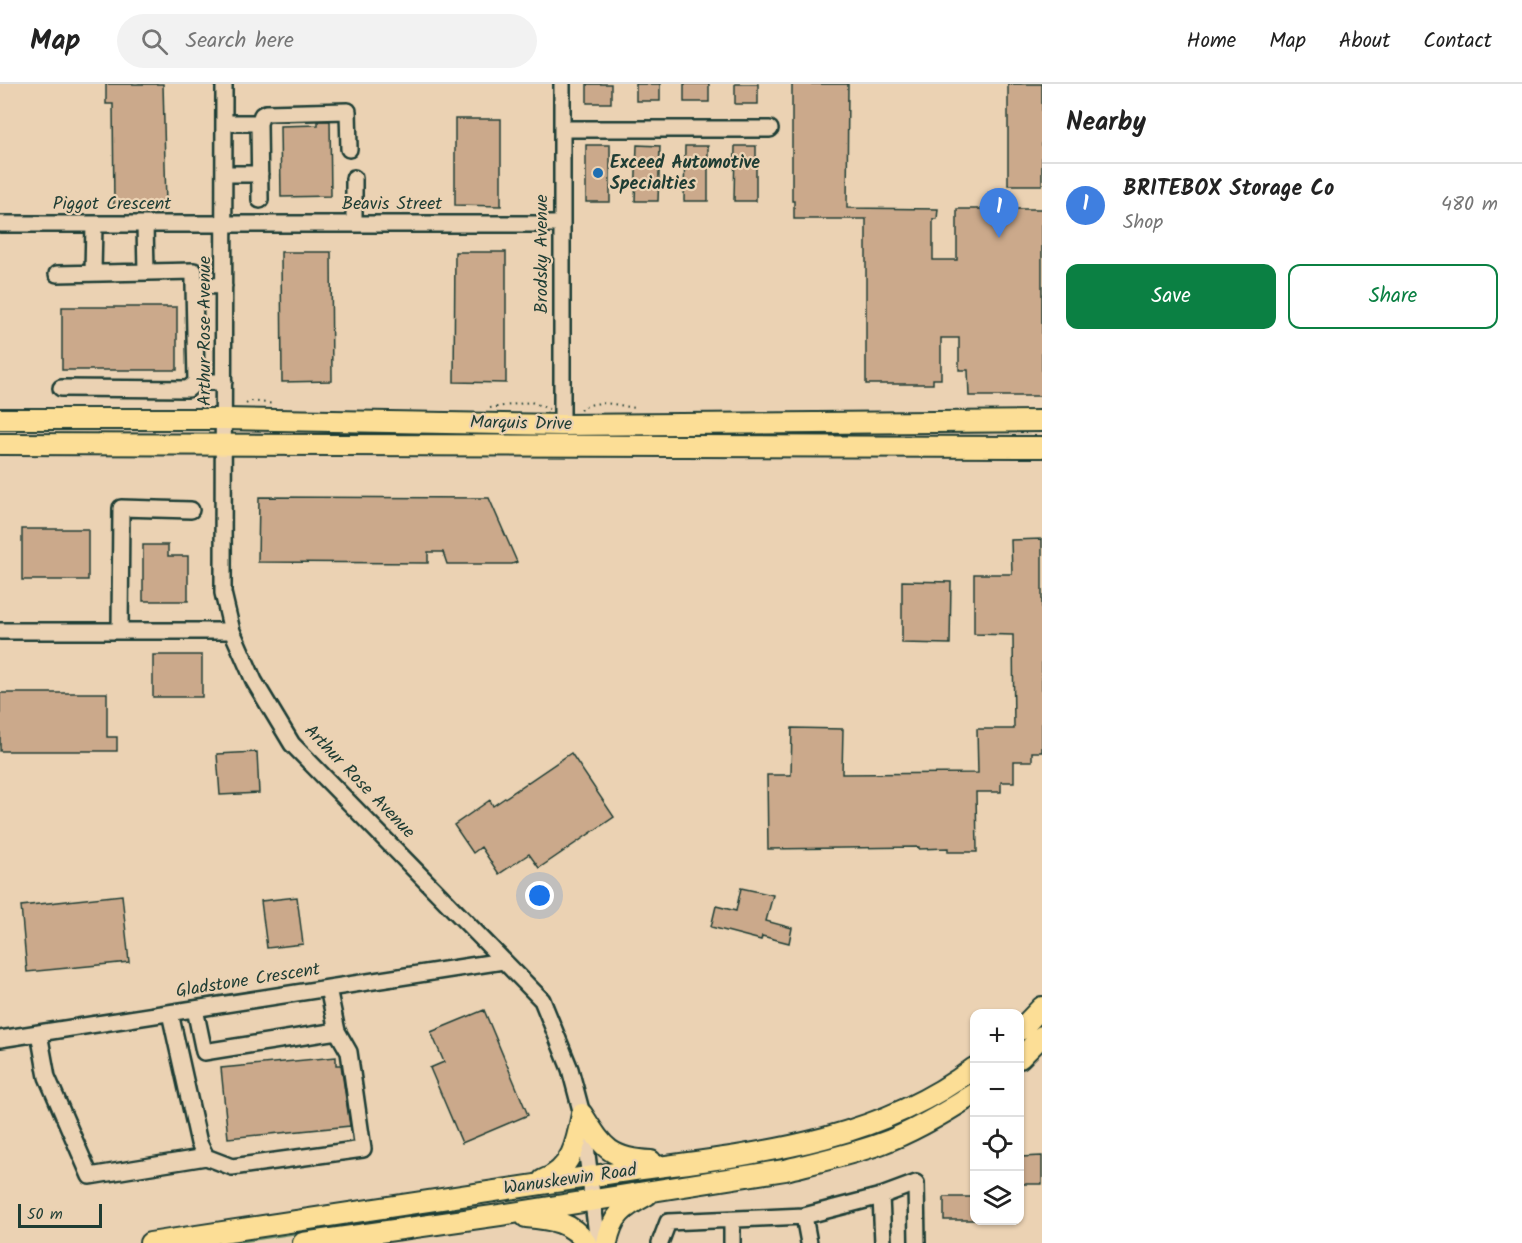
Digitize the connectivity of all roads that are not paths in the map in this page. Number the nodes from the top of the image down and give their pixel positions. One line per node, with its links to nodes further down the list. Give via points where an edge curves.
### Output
1 (224, 84): 3 (street, Arthur Rose Avenue)
2 (562, 84): 5 (street, Brodsky Avenue)
3 (224, 123): 4 (street); 8 (street, Arthur Rose Avenue)
4 (259, 123): 7 (street, via 266,113 348,111); 9 (street)
5 (562, 129): 6 (street); 17 (street, Brodsky Avenue)
6 (770, 129)
7 (350, 149)
8 (224, 174): 9 (street); 12 (street, Arthur Rose Avenue)
9 (260, 174): 11 (street)
10 (354, 178): 16 (street)
11 (260, 200)
12 (224, 223): 15 (street, Piggot Crescent); 16 (street, Beavis Street); 22 (street, Arthur Rose Avenue)
13 (0, 224): 14 (street, Piggot Crescent)
14 (94, 224): 15 (street, Piggot Crescent); 19 (street)
15 (145, 224): 18 (street)
16 (354, 224): 17 (street, Beavis Street)
17 (561, 224): 29 (street, Brodsky Avenue)
18 (146, 272): 19 (street); 21 (street, via 194,271)
19 (93, 273): 20 (street)
20 (57, 274)
21 (194, 285): 22 (street); 23 (street)
22 (224, 286): 24 (street, Arthur Rose Avenue)
23 (196, 382): 24 (street); 25 (street, via 189,389)
24 (224, 382): 27 (street, Arthur Rose Avenue)
25 (61, 388)
26 (0, 419): 27 (main road, Marquis Drive)
27 (225, 419): 29 (main road, Marquis Drive); 31 (street, Arthur Rose Avenue)
28 (1042, 421): 29 (main road, Marquis Drive)
29 (562, 425)
30 (0, 444): 31 (main road, Marquis Drive)
31 (225, 444): 32 (main road, Marquis Drive); 36 (street, Arthur Rose Avenue, via 223,593)
32 (1042, 447)
33 (191, 510): 35 (street, via 121,508)
34 (0, 631): 35 (street)
35 (120, 631): 36 (street)
36 (232, 631): 37 (street, Arthur Rose Avenue, via 254,681 292,744)
37 (503, 961): 38 (street, Gladstone Crescent); 50 (street, Arthur Rose Avenue, via 542,1000 570,1069)
38 (328, 988): 40 (street, Gladstone Crescent); 43 (street)
39 (1042, 1007): 42 (main road)
40 (195, 1009): 41 (street, Gladstone Crescent); 43 (street, via 204,1052)
41 (170, 1012): 44 (street, Gladstone Crescent); 51 (street, via 199,1143)
42 (1024, 1026)
43 (337, 1031): 51 (street, via 349,1052 363,1149 232,1167)
44 (39, 1033): 46 (street, Gladstone Crescent); 51 (street, via 47,1077 90,1176)
45 (1042, 1036): 47 (main road)
46 (0, 1039)
47 (1024, 1054)
48 (970, 1071): 52 (main road, Wanuskewin Road, via 911,1107 853,1131)
49 (970, 1097): 55 (main road, Wanuskewin Road, via 917,1127 857,1152 785,1170)
50 (582, 1114): 52 (main road, via 603,1146 619,1156 632,1160); 53 (street, Arthur Rose Avenue); 54 (main road, via 573,1152 561,1170)
51 (206, 1157)
52 (702, 1162): 53 (main road, Wanuskewin Road)
53 (589, 1176): 54 (main road, Wanuskewin Road); 57 (street, Arthur Rose Avenue)
54 (519, 1188): 61 (main road, Wanuskewin Road)
55 (659, 1189): 57 (main road, Wanuskewin Road); 65 (main road, via 620,1212 610,1228)
56 (881, 1196): 59 (street); 69 (street); 70 (street, via 916,1183)
57 (591, 1200): 58 (main road, Wanuskewin Road); 64 (street, Arthur Rose Avenue)
58 (500, 1215): 62 (main road, Wanuskewin Road); 63 (main road, via 562,1222)
59 (804, 1216): 60 (street); 68 (street)
60 (732, 1220): 66 (street, via 668,1222); 67 (street)
61 (150, 1243)
62 (303, 1243)
63 (586, 1243)
64 (598, 1243)
65 (607, 1243)
66 (660, 1243)
67 (732, 1243)
68 (809, 1243)
69 (883, 1243)
70 (917, 1243)

